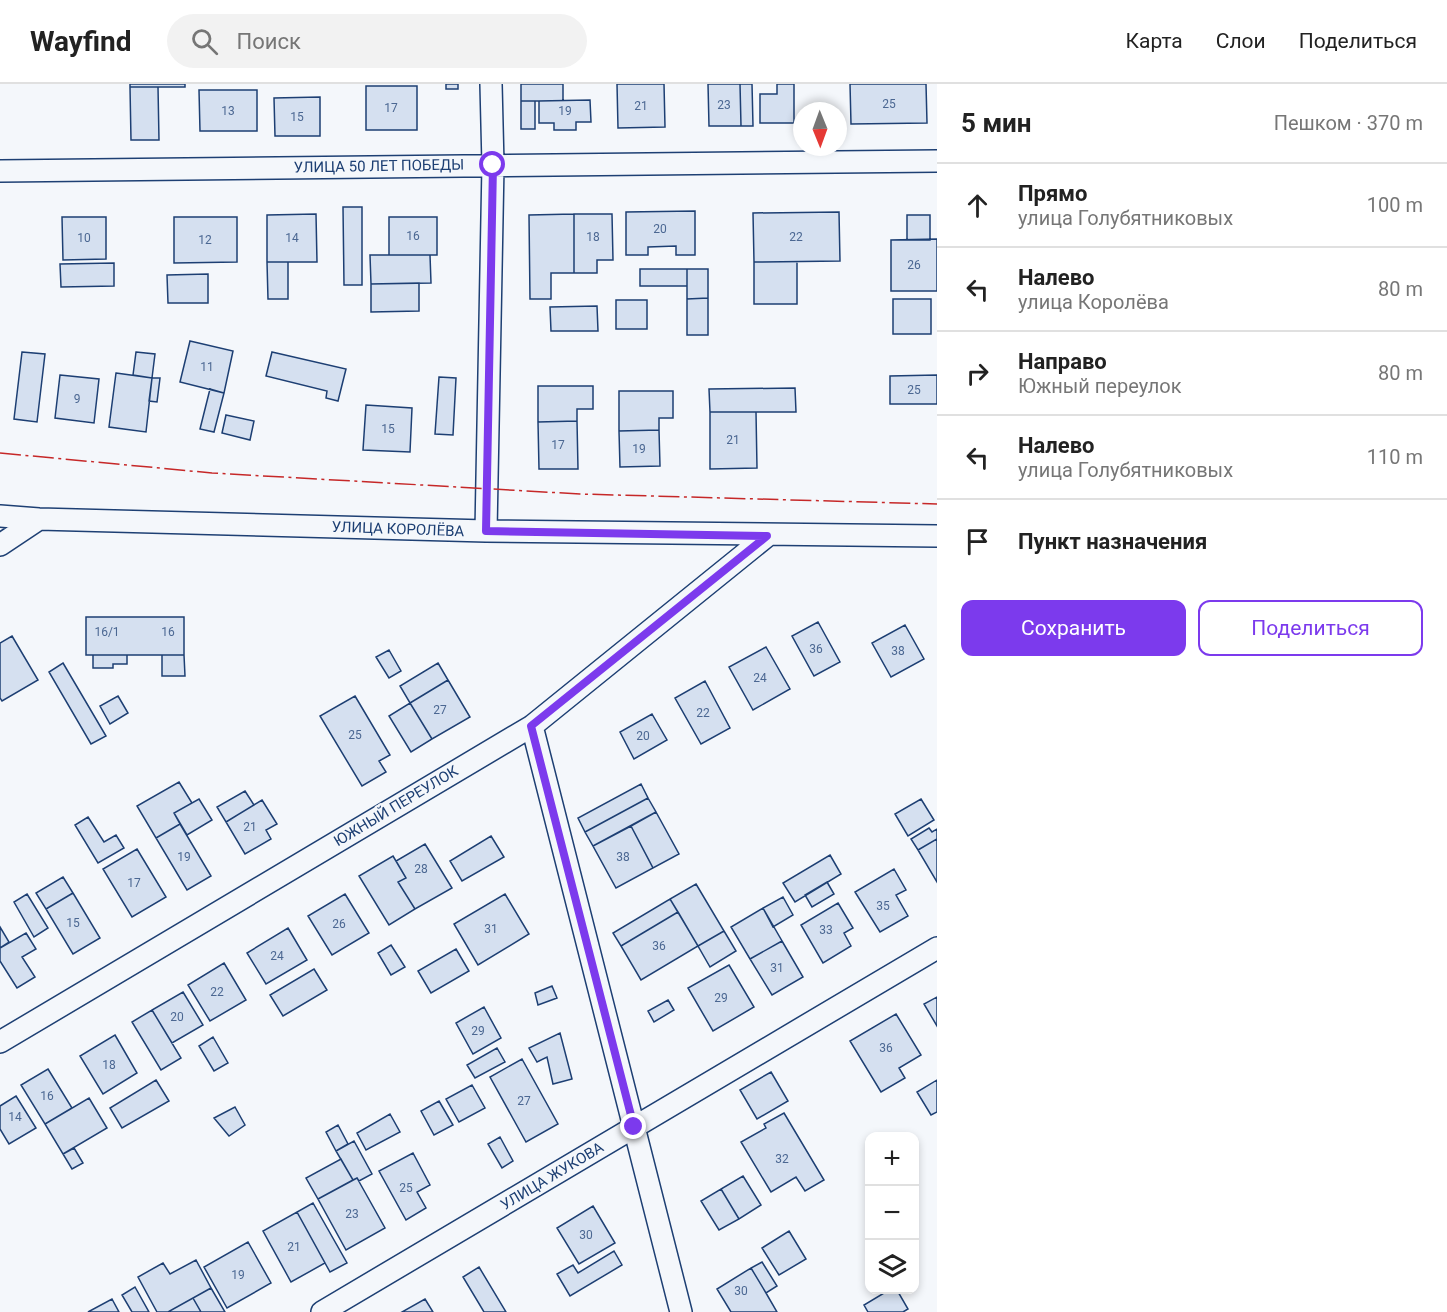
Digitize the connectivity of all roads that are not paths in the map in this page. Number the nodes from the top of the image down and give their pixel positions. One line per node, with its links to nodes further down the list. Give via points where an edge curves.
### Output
1 (491, 84): 3 (street)
2 (937, 161): 3 (street, УЛИЦА 50 ЛЕТ ПОБЕДЫ)
3 (493, 165): 4 (street, УЛИЦА 50 ЛЕТ ПОБЕДЫ); 7 (street)
4 (0, 171)
5 (0, 516): 6 (street, УЛИЦА КОРОЛЁВА)
6 (39, 519): 7 (street, УЛИЦА КОРОЛЁВА); 10 (street)
7 (486, 531): 8 (street, УЛИЦА КОРОЛЁВА)
8 (767, 536): 9 (street, УЛИЦА КОРОЛЁВА); 11 (street, ЮЖНЫЙ ПЕРЕУЛОК)
9 (937, 536)
10 (0, 545)
11 (531, 726): 13 (street, ЮЖНЫЙ ПЕРЕУЛОК); 14 (street)
12 (937, 948): 14 (street, УЛИЦА ЖУКОВА)
13 (0, 1042)
14 (634, 1127): 15 (street, УЛИЦА ЖУКОВА); 16 (street)
15 (322, 1312)
16 (681, 1312)

